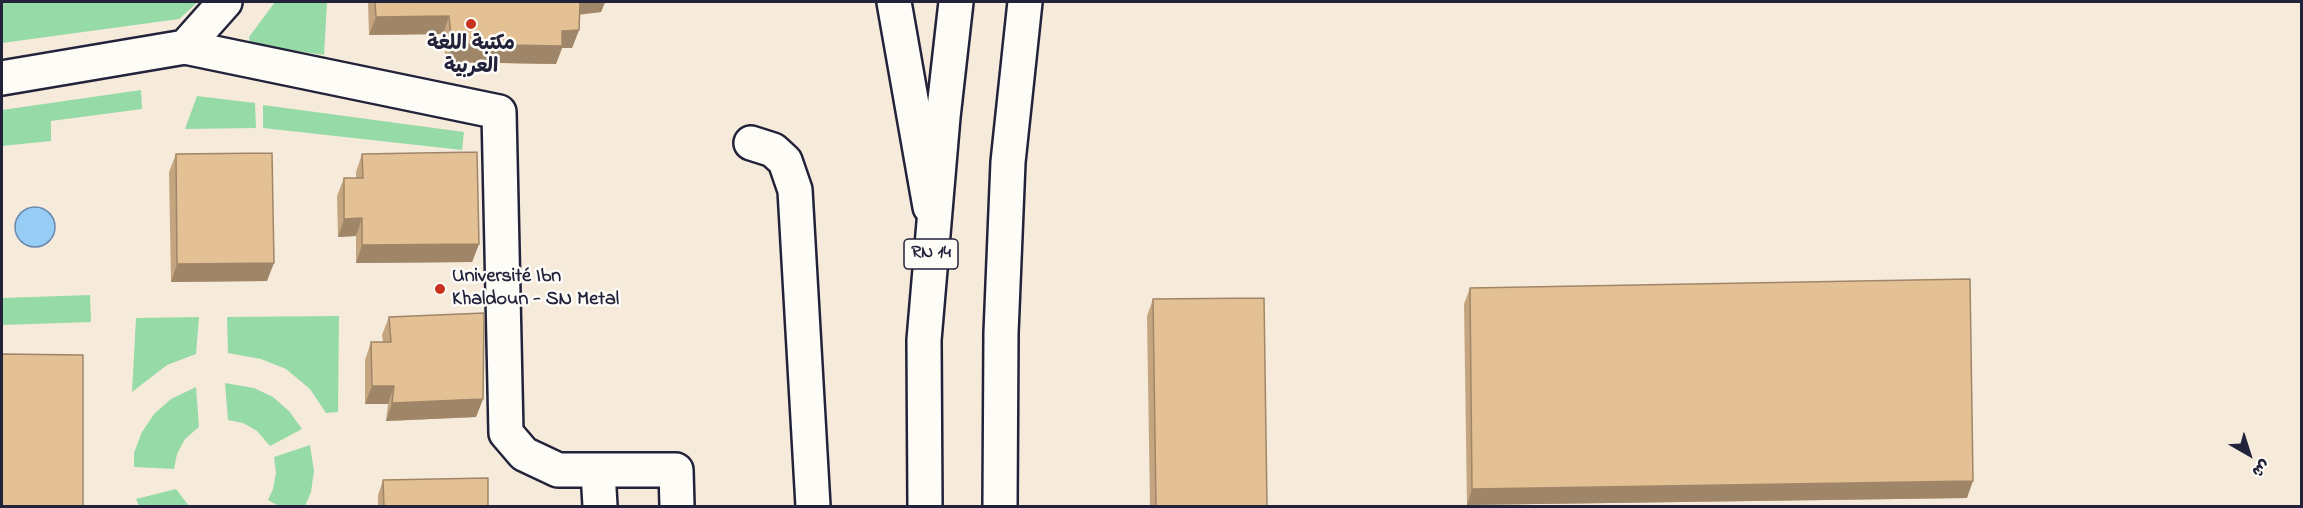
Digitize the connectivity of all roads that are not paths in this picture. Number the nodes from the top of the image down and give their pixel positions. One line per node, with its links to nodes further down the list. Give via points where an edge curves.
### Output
1 (225, 2): 5 (main road)
2 (894, 2): 8 (main road)
3 (956, 2): 8 (main road, RN 14)
4 (1025, 2): 14 (main road, via 1008,162 1001,333)
5 (184, 47): 6 (main road); 9 (main road, via 499,112 506,433 524,454 558,470)
6 (2, 78)
7 (751, 143): 12 (main road, via 772,150 785,161 795,190)
8 (934, 225): 13 (main road, RN 14, via 924,340)
9 (598, 471): 10 (main road); 11 (main road, via 676,470)
10 (600, 507)
11 (677, 507)
12 (813, 507)
13 (926, 507)
14 (1000, 507)

